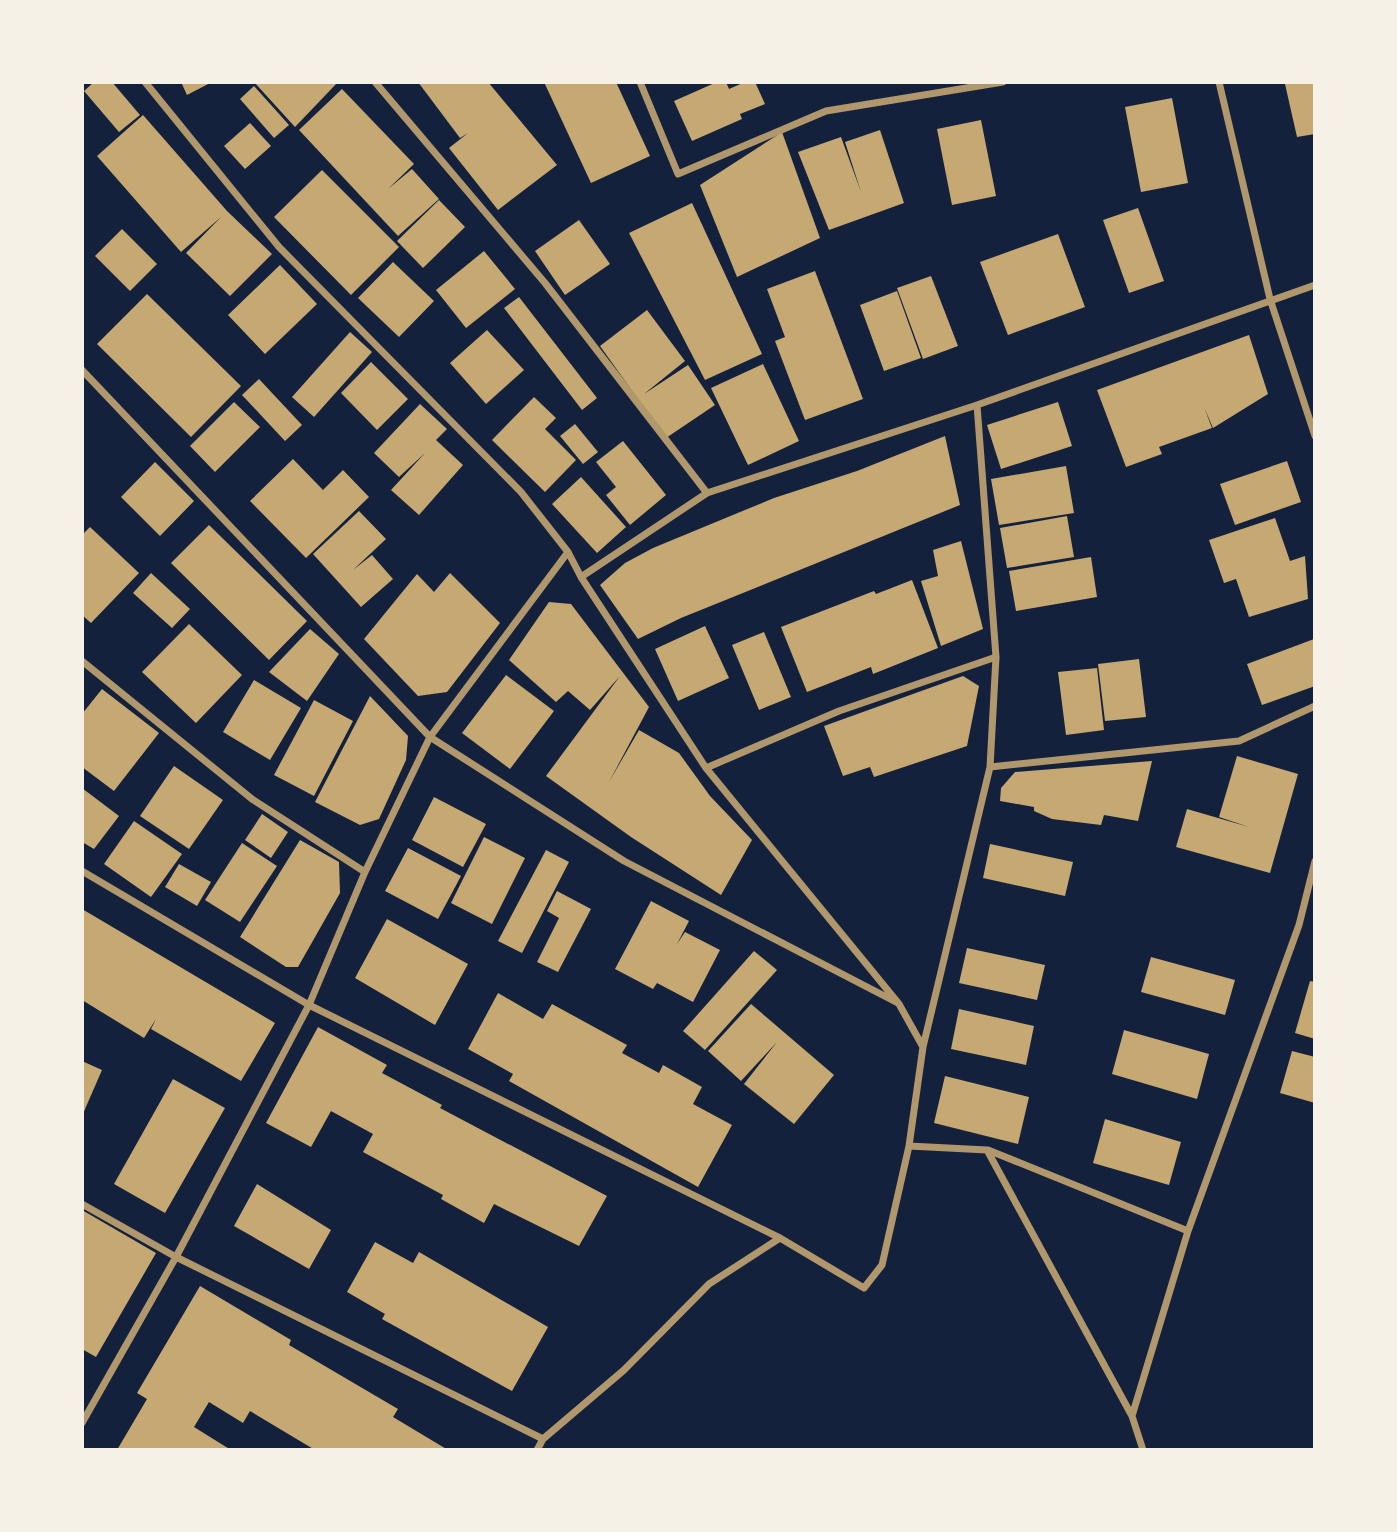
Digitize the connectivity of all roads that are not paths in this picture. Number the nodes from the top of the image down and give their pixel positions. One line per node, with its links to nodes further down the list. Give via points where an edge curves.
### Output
1 (145, 82): 12 (street, via 279,247 521,492)
2 (375, 82): 11 (street, via 545,283)
3 (640, 82): 4 (street, via 678,174 826,111)
4 (1003, 82)
5 (1219, 82): 7 (street)
6 (1315, 285): 7 (street)
7 (1270, 299): 9 (street); 10 (street)
8 (82, 370): 17 (street)
9 (977, 405): 11 (street); 14 (street)
10 (1315, 436)
11 (707, 493): 13 (street)
12 (568, 552): 13 (street); 17 (street)
13 (581, 577): 19 (street)
14 (996, 657): 18 (street); 19 (street, via 839,710)
15 (82, 661): 22 (street, via 252,799)
16 (1315, 706): 18 (street, via 1239,741)
17 (429, 737): 22 (street); 23 (street, via 624,861)
18 (990, 767): 25 (street)
19 (706, 768): 23 (street)
20 (1315, 861): 29 (street, via 1299,926)
21 (82, 871): 24 (street)
22 (365, 872): 24 (street)
23 (899, 1004): 25 (street)
24 (309, 1005): 30 (street); 31 (street)
25 (923, 1048): 26 (street)
26 (909, 1146): 27 (street); 30 (street, via 882,1265 864,1288)
27 (987, 1150): 29 (street); 32 (street)
28 (82, 1204): 31 (street)
29 (1188, 1231): 32 (street)
30 (780, 1238): 34 (street, via 709,1284 624,1370)
31 (176, 1257): 33 (street); 34 (street)
32 (1132, 1416): 36 (street)
33 (82, 1423)
34 (543, 1439): 35 (street)
35 (537, 1450)
36 (1143, 1450)

